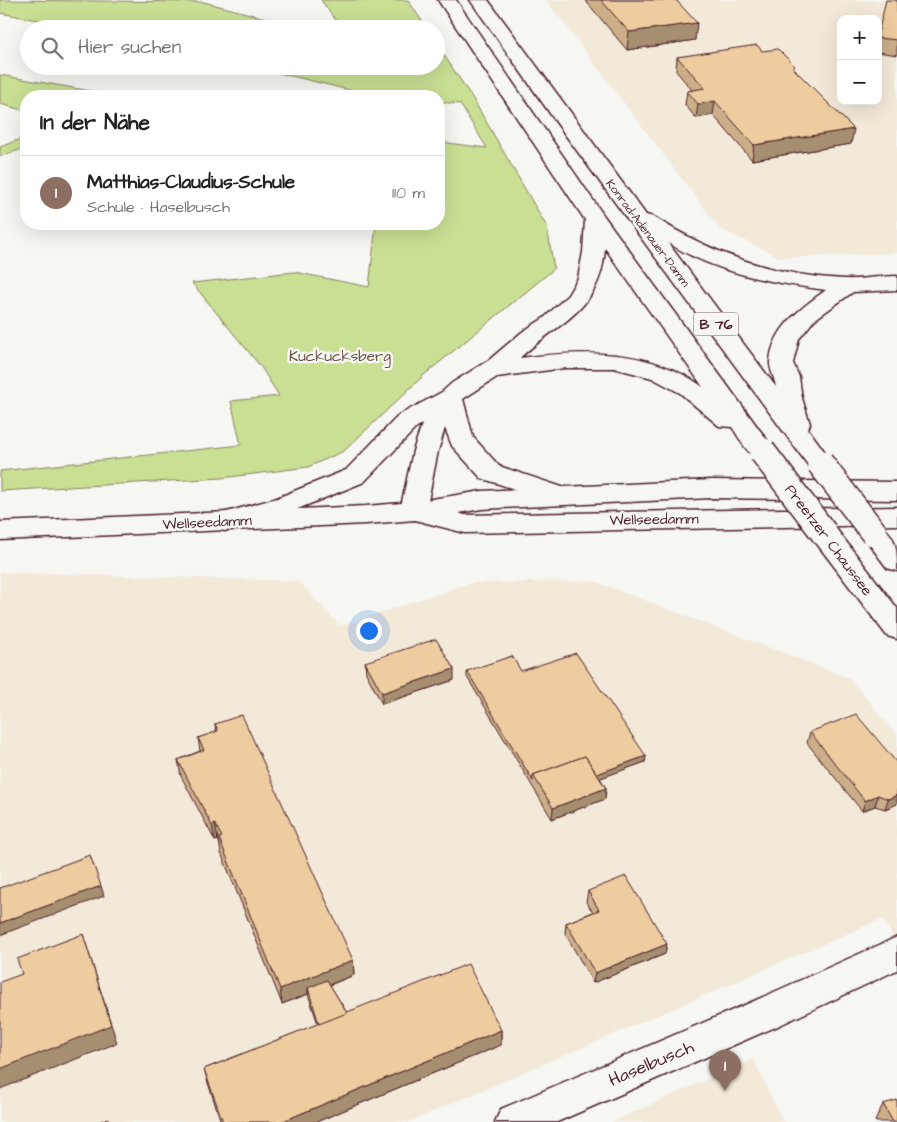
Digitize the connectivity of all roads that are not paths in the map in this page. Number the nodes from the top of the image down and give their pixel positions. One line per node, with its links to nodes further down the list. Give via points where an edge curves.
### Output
1 (447, 0): 4 (main road, B 76)
2 (479, 0): 3 (main road, Konrad-Adenauer-Damm / B 76)
3 (628, 207): 6 (main road, via 673,239 724,263 788,279); 9 (main road, Konrad-Adenauer-Damm / B 76)
4 (596, 220): 7 (main road, via 594,261 583,294 565,313 530,336); 10 (main road, B 76)
5 (897, 283): 6 (main road)
6 (847, 286): 9 (main road, via 806,315 788,338 781,363)
7 (492, 370): 8 (main road, via 475,378); 10 (main road, via 566,359 613,361 653,371 690,389)
8 (450, 398): 12 (main road, via 461,440 490,472); 13 (main road, via 437,417 421,462 422,473); 15 (main road, via 408,422 355,476 286,504)
9 (804, 441): 17 (main road, Konrad-Adenauer-Damm / B 76, bridge)
10 (762, 451): 18 (main road, Preetzer Chaussee / B 76, bridge)
11 (897, 491): 12 (main road, Wellseedamm, via 710,489)
12 (562, 496): 13 (main road, Wellseedamm, via 482,500)
13 (413, 511): 14 (main road, Wellseedamm, via 465,524); 15 (main road, Wellseedamm)
14 (897, 516)
15 (225, 522): 16 (main road, Wellseedamm)
16 (0, 531)
17 (897, 561)
18 (897, 628)
19 (897, 953): 20 (main road, Haselbusch)
20 (514, 1122)

